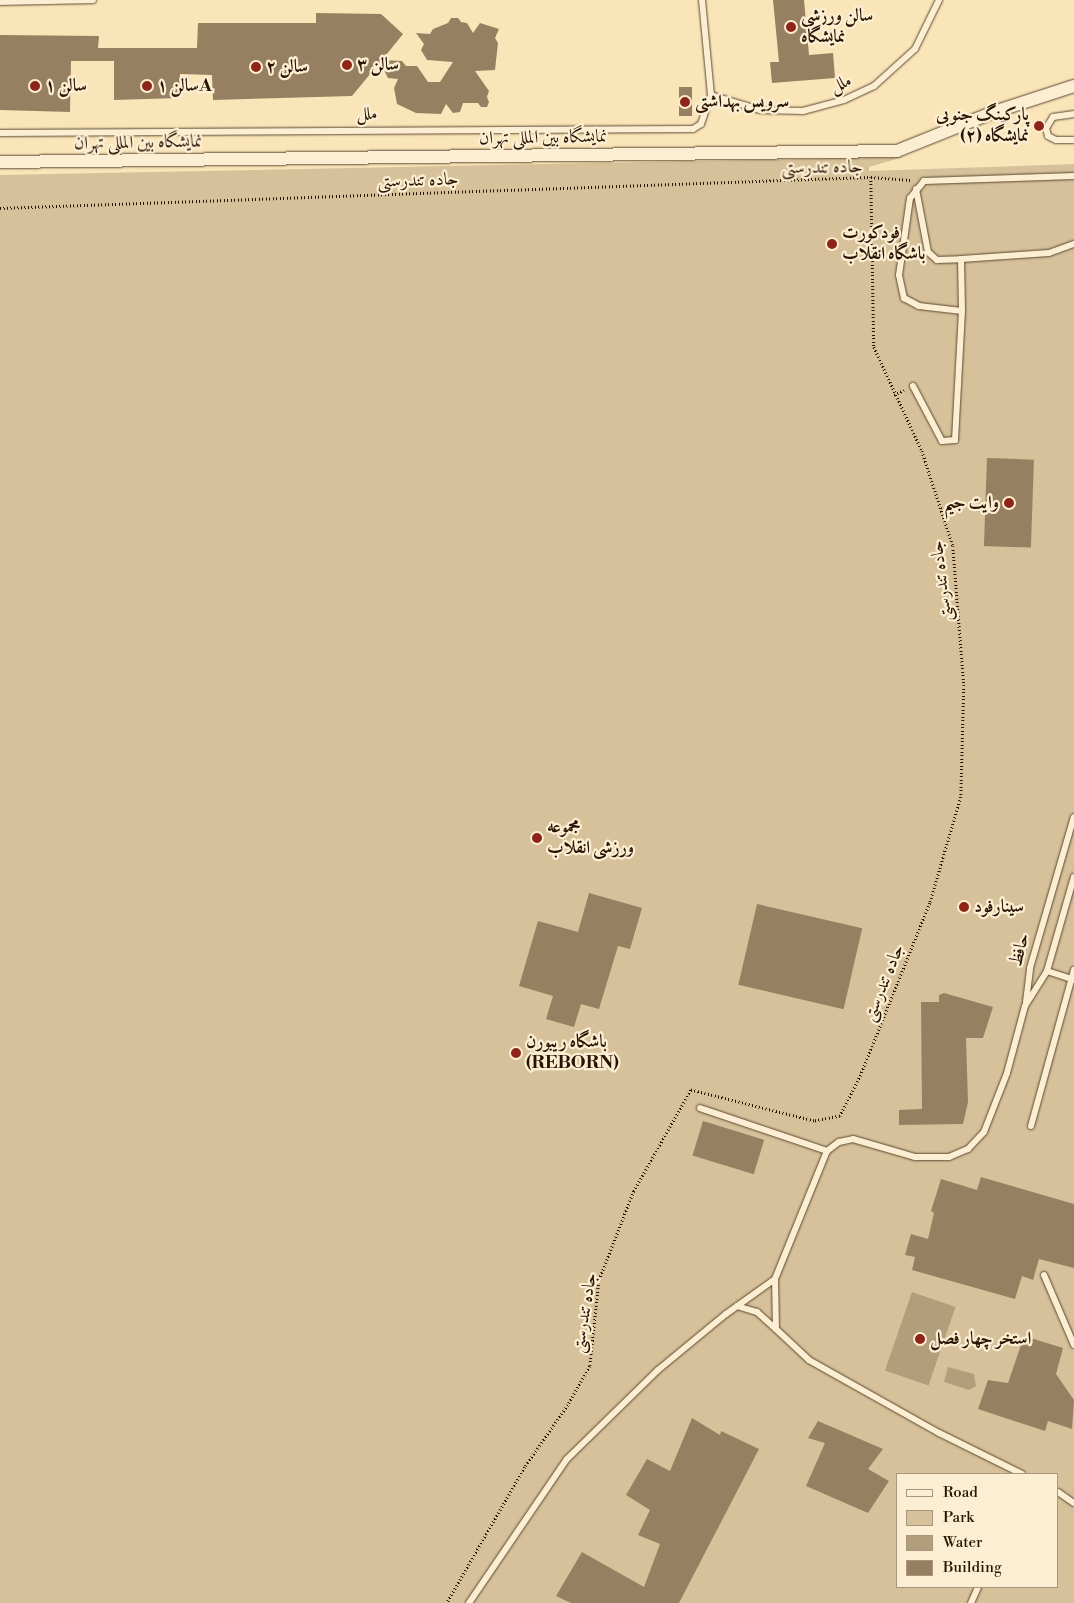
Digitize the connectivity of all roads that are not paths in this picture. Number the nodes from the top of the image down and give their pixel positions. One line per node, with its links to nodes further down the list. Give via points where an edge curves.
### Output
1 (93, 0): 4 (lane)
2 (702, 0): 6 (lane, ملل)
3 (939, 0): 6 (lane, ملل, via 915,49 874,86 844,100 803,111 760,110)
4 (0, 2)
5 (1074, 86): 10 (street, نمایشگاه بین المللی تهران, via 994,112 897,151)
6 (711, 95): 8 (lane, ملل, via 701,124 693,129)
7 (1074, 114): 9 (lane, via 1053,117 1046,128 1048,136 1056,140)
8 (0, 133)
9 (1074, 140)
10 (0, 162)
11 (1074, 176): 12 (lane, via 924,181)
12 (916, 189): 14 (lane, via 928,252 937,260); 15 (lane, via 910,198 899,275 904,298 919,306)
13 (1074, 244): 14 (lane, via 1050,253)
14 (962, 259): 15 (lane)
15 (962, 311): 16 (lane, via 955,440 942,441)
16 (914, 386)
17 (1074, 817): 22 (lane, حافظ, via 1030,968)
18 (1074, 877): 20 (lane, حافظ)
19 (1074, 970): 21 (lane)
20 (1047, 971): 21 (lane); 22 (lane, حافظ)
21 (1073, 980): 24 (lane)
22 (1025, 1006): 25 (lane, via 993,1116 968,1149 949,1157 915,1157 853,1139 840,1142)
23 (700, 1108): 25 (lane)
24 (1031, 1126)
25 (827, 1151): 27 (lane)
26 (1044, 1275): 30 (lane)
27 (775, 1279): 28 (lane); 29 (lane)
28 (737, 1306): 29 (lane, via 757,1312); 35 (lane, via 658,1370 567,1458)
29 (776, 1329): 31 (lane, via 809,1360)
30 (1074, 1345)
31 (1020, 1473)
32 (1059, 1493): 33 (lane)
33 (1074, 1503)
34 (978, 1588): 36 (lane)
35 (469, 1603)
36 (971, 1603)

